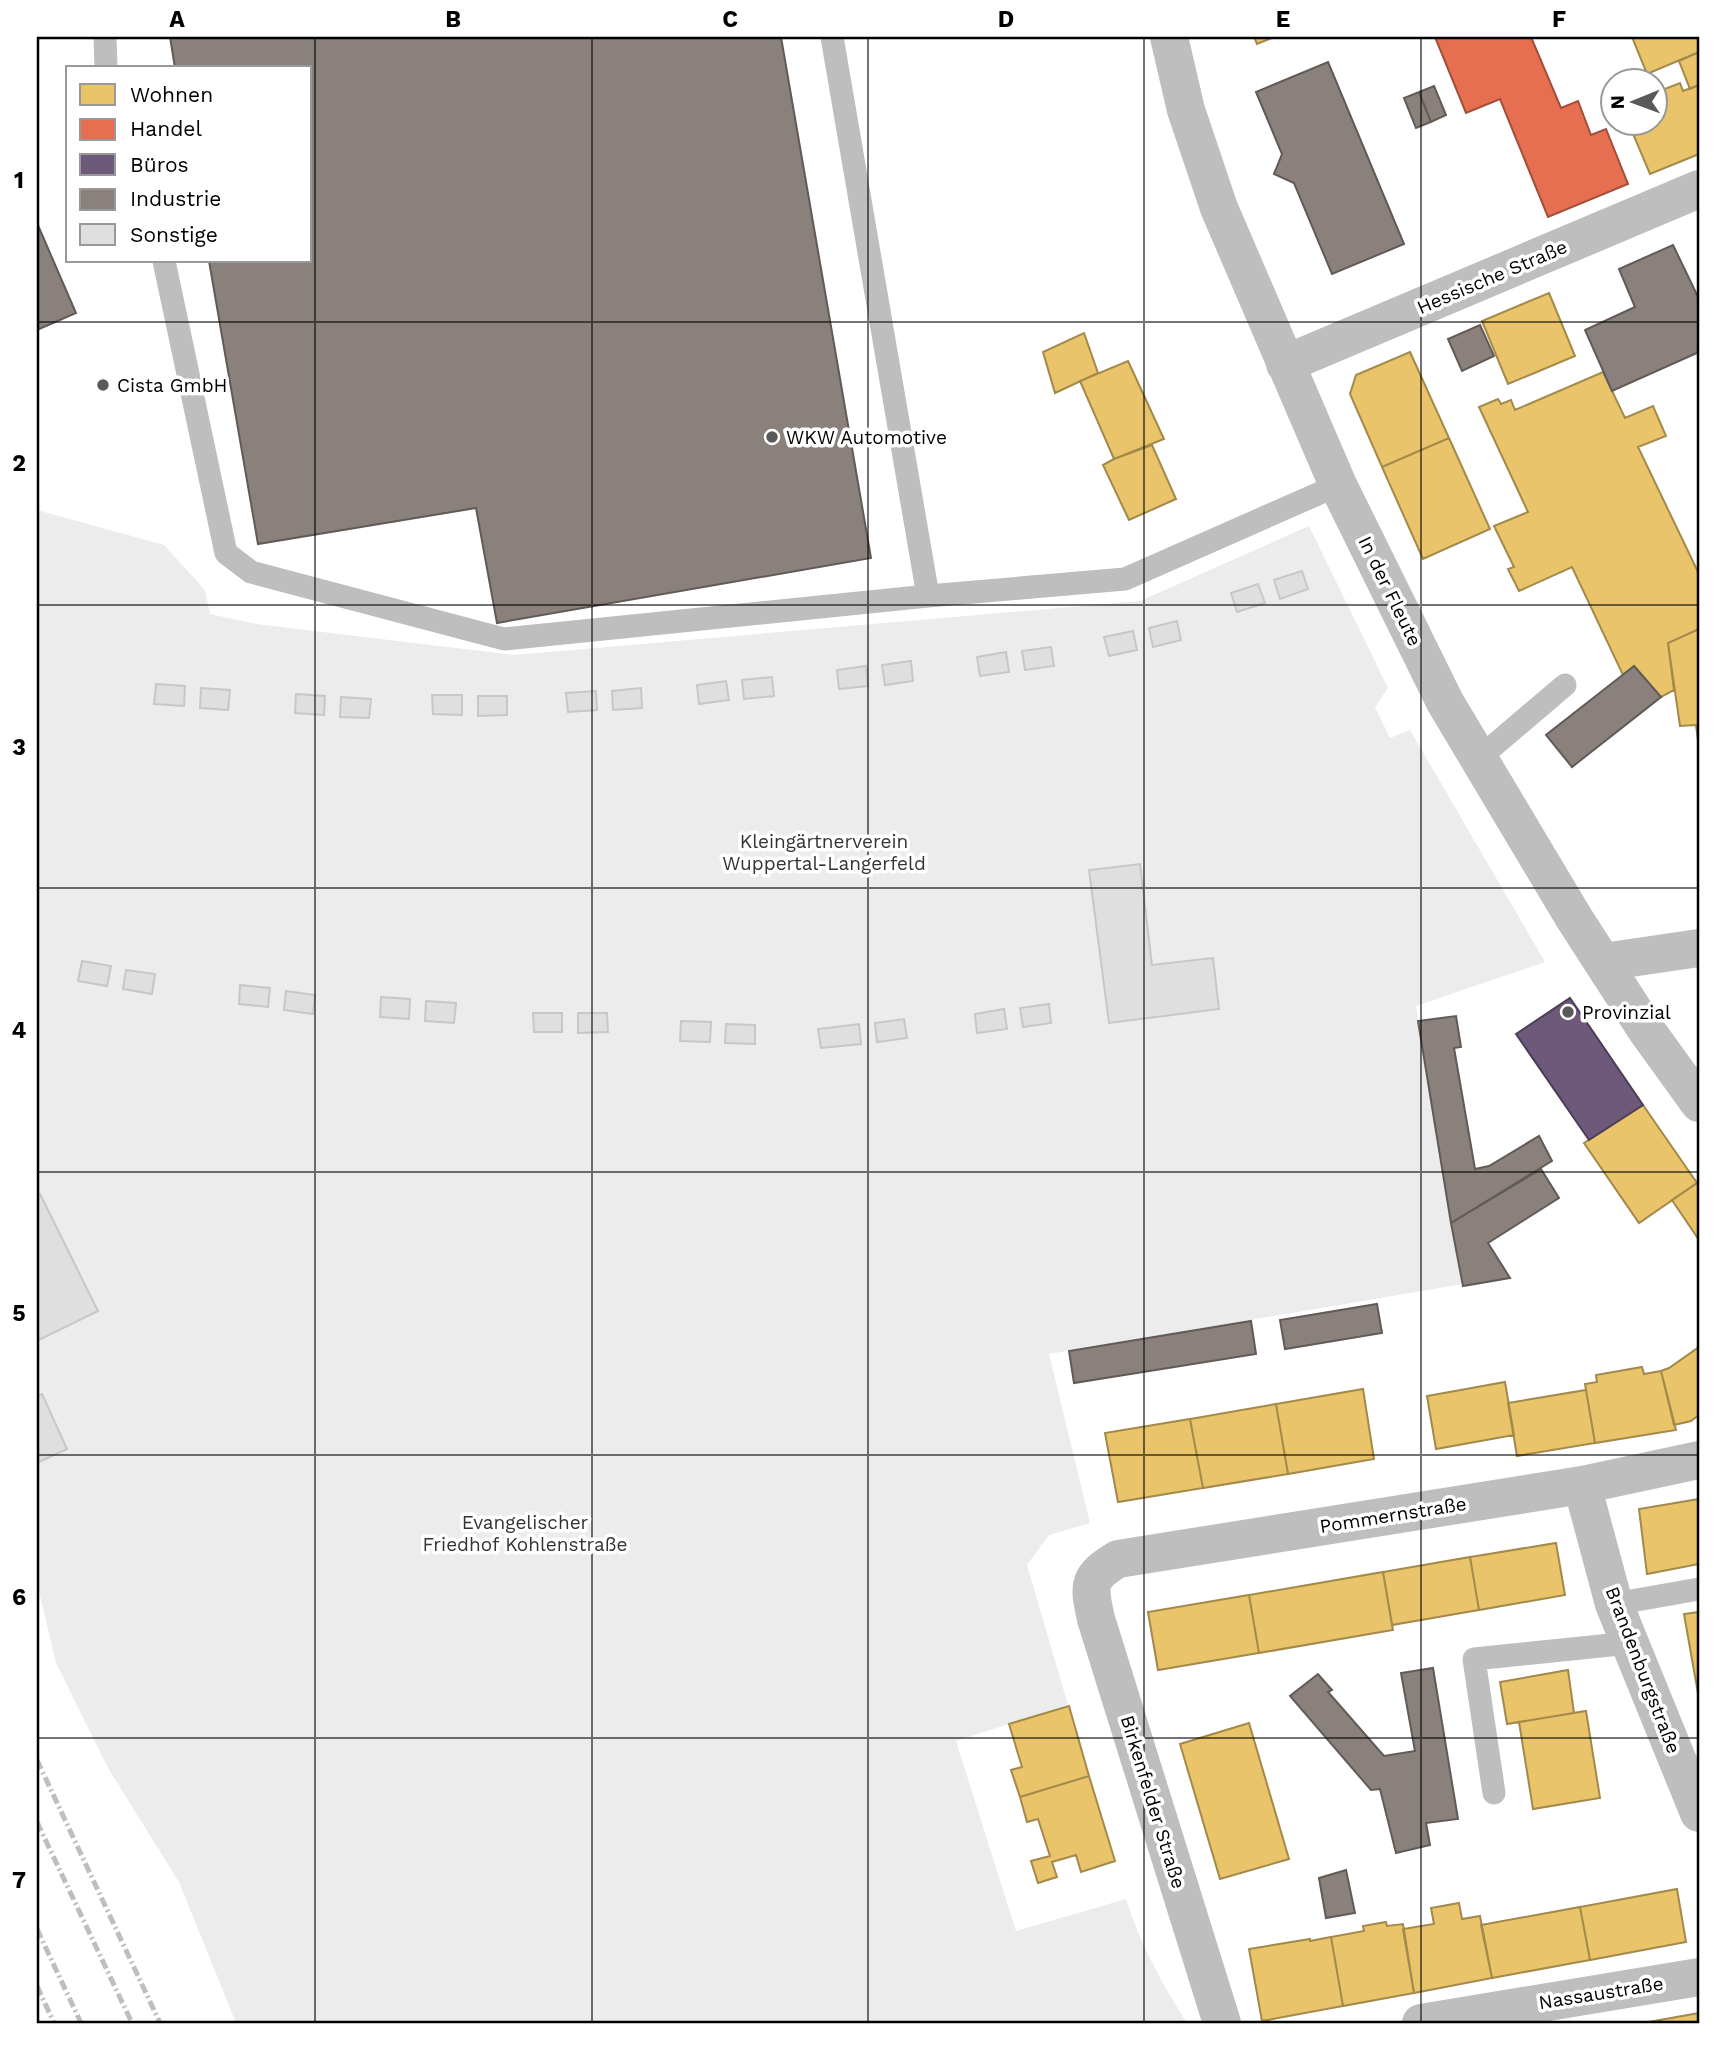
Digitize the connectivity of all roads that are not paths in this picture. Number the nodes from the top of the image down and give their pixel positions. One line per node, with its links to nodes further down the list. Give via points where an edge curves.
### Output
1 (105, 37): 4 (lane)
2 (832, 37): 9 (lane)
3 (1169, 37): 7 (street, In der Fleute, via 1186,110 1219,208)
4 (106, 66)
5 (1699, 189): 7 (street, Hessische Straße)
6 (164, 262): 9 (lane, via 226,553 251,572 504,639)
7 (1286, 364): 8 (street, In der Fleute)
8 (1338, 485): 9 (lane, via 1125,579); 11 (street, In der Fleute)
9 (928, 596)
10 (1565, 685): 11 (lane)
11 (1478, 760): 13 (street, In der Fleute)
12 (1699, 948): 13 (street)
13 (1603, 962): 14 (street, In der Fleute)
14 (1699, 1103)
15 (1699, 1460): 16 (street, Pommernstraße)
16 (1582, 1485): 17 (street, Pommernstraße, via 1118,1559); 19 (street, Brandenburgstraße)
17 (1093, 1580): 24 (street, Birkenfelder Straße, via 1096,1619)
18 (1699, 1590): 19 (lane)
19 (1614, 1604): 20 (street, Brandenburgstraße)
20 (1630, 1643): 21 (lane, via 1474,1659); 22 (street, Brandenburgstraße)
21 (1494, 1793)
22 (1699, 1813)
23 (1699, 1977): 25 (street, Nassaustraße)
24 (1222, 2023)
25 (1421, 2023)

